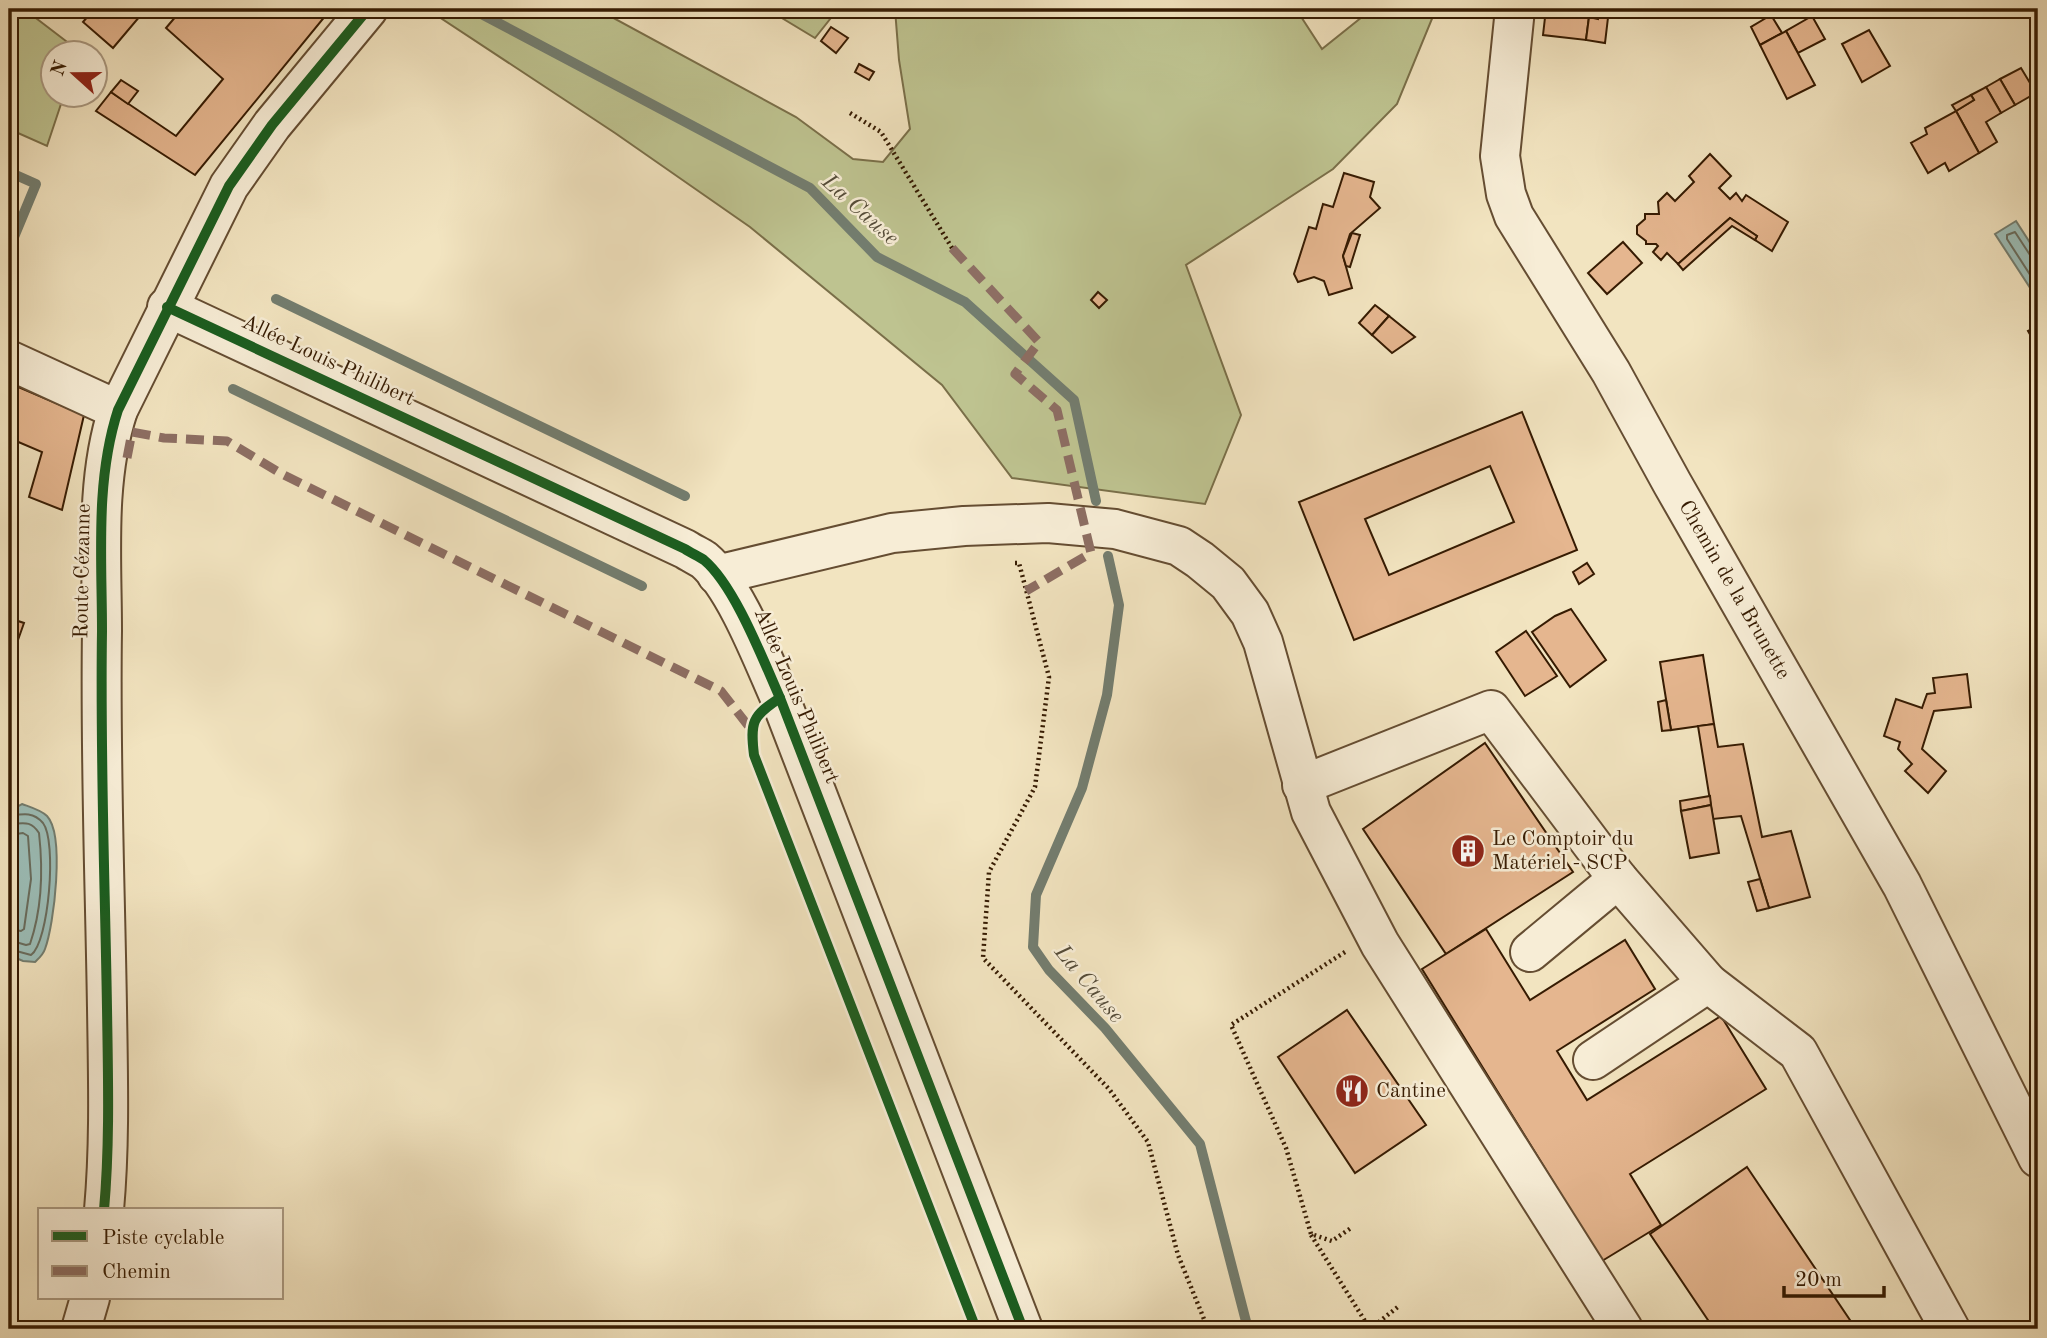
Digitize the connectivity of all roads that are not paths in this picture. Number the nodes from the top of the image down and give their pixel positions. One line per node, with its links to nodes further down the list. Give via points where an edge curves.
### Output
1 (368, 9): 3 (street, Route Cézanne, via 245,160)
2 (1515, 9): 12 (street, Chemin de la Brunette, via 1500,156 1514,216 1611,372 1902,885)
3 (167, 307): 5 (street, Route Cézanne); 6 (street, Allée Louis Philibert, via 685,549)
4 (9, 360): 5 (street)
5 (118, 410): 13 (street, Route Cézanne, via 104,472 102,509 108,1097)
6 (717, 575): 7 (street, via 892,533 964,526 1048,523 1115,530 1179,546 1228,583 1250,613 1263,642); 16 (street, Allée Louis Philibert, via 742,615 780,698)
7 (1302, 785): 8 (street, via 1491,710); 17 (street, via 1329,849 1380,944)
8 (1618, 878): 9 (street); 10 (street)
9 (1530, 952)
10 (1708, 984): 11 (street); 18 (street, via 1797,1052)
11 (1593, 1060)
12 (2038, 1158)
13 (104, 1208)
14 (89, 1300): 15 (street)
15 (81, 1329)
16 (1023, 1329)
17 (1623, 1329)
18 (1950, 1329)

